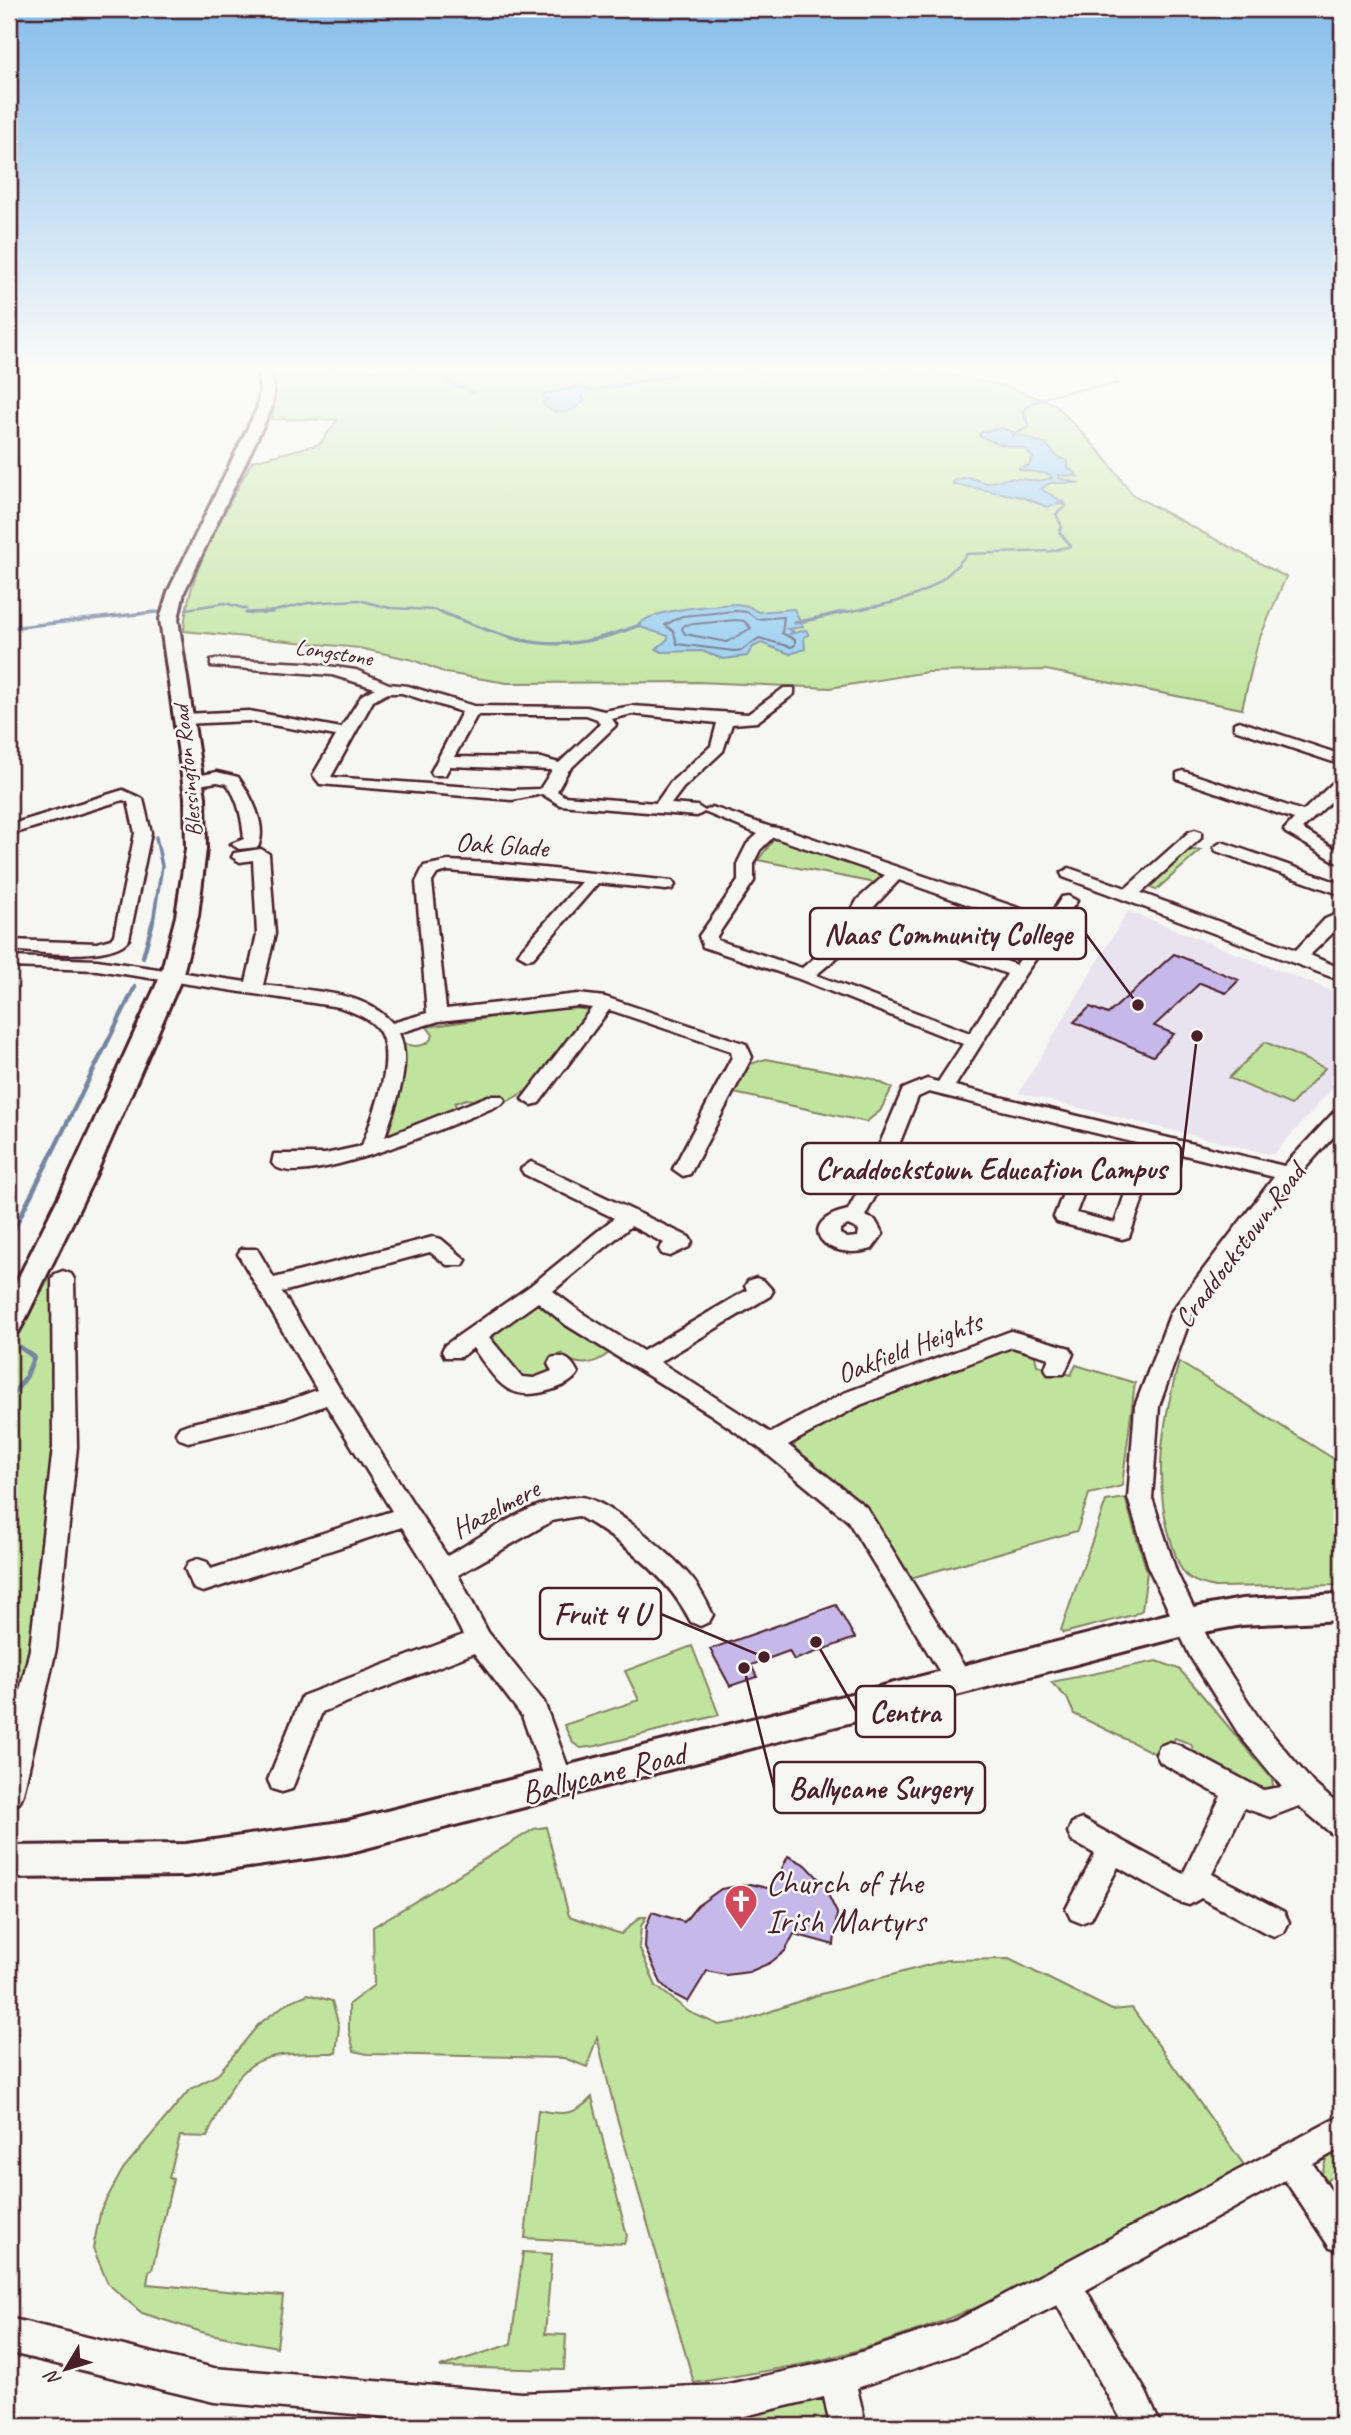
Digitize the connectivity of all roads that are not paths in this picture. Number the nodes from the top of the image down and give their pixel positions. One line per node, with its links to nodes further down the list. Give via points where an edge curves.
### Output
1 (229, 484): 7 (main road, Blessington Road, via 172,605 170,631)
2 (216, 663): 3 (street, Longstone, via 337,671 379,681)
3 (386, 688): 5 (street); 10 (street, Longstone, via 367,698)
4 (789, 691): 8 (street, via 752,719)
5 (473, 710): 6 (street, via 587,711); 12 (street)
6 (603, 716): 8 (street, via 632,710); 13 (street, via 608,725)
7 (183, 719): 10 (street, via 249,716); 15 (main road, Blessington Road)
8 (726, 719): 19 (street, via 718,748 677,785)
9 (1239, 726): 11 (street, via 1264,730)
10 (345, 733): 17 (street, Longstone, via 322,778)
11 (1342, 760)
12 (444, 761): 13 (street, via 541,763); 17 (street)
13 (562, 768): 19 (street, via 547,790 560,800)
14 (1182, 776): 20 (street, via 1207,791)
15 (192, 780): 45 (main road, Blessington Road, via 196,849 187,916); 46 (street, via 232,780 251,814 252,843 240,851 261,854 266,934)
16 (1342, 783): 20 (street)
17 (430, 789): 18 (street, via 512,795)
18 (535, 792)
19 (661, 807): 22 (street, via 704,811)
20 (1305, 817): 25 (street, via 1293,834)
21 (9, 830): 37 (street, via 122,795 135,799 143,833 124,935 117,943 97,948)
22 (769, 832): 26 (street); 43 (street, via 753,848 746,862 746,881 708,940)
23 (1195, 835): 31 (street)
24 (1222, 847): 30 (street, via 1283,864)
25 (1342, 860)
26 (897, 873): 33 (street); 34 (street, via 864,903)
27 (1069, 873): 31 (street)
28 (593, 879): 29 (street, Oak Glade); 39 (street, via 531,937); 48 (street, Oak Glade, via 493,868 430,870 424,882)
29 (666, 885)
30 (1342, 890)
31 (1131, 893): 40 (street)
32 (1068, 901): 36 (street)
33 (1008, 913): 36 (street); 38 (street)
34 (858, 915): 38 (street); 43 (street, via 840,946)
35 (1342, 917): 40 (street)
36 (1052, 925): 42 (street)
37 (9, 945)
38 (969, 953): 42 (street)
39 (527, 954)
40 (1299, 957): 44 (street)
41 (9, 961): 45 (street, via 97,965)
42 (1016, 971): 50 (street)
43 (805, 975): 50 (street)
44 (1342, 976)
45 (171, 977): 46 (street); 72 (main road, Blessington Road, via 82,1176)
46 (253, 990): 49 (street, via 343,1002 372,1014)
47 (605, 1003): 48 (street, via 555,1002); 52 (street); 61 (street, via 742,1051)
48 (437, 1016): 49 (street)
49 (389, 1030): 57 (street, via 397,1056)
50 (973, 1041): 51 (street)
51 (944, 1088): 55 (street); 64 (street, via 927,1085 910,1093)
52 (532, 1099)
53 (495, 1100): 57 (street)
54 (1342, 1115): 56 (street, Craddockstown Road)
55 (1127, 1134): 58 (street); 62 (street)
56 (1335, 1136): 62 (street, Craddockstown Road)
57 (371, 1150): 59 (street, via 325,1161 282,1163)
58 (1119, 1157): 58 (street, via 1146,1163 1122,1232 1064,1217 1090,1150)
59 (281, 1159)
60 (531, 1169): 63 (street)
61 (683, 1169)
62 (1288, 1174): 86 (street, Craddockstown Road, via 1182,1312 1147,1406 1140,1498 1163,1571)
63 (628, 1217): 65 (street, via 681,1242); 71 (street)
64 (854, 1218)
65 (670, 1249)
66 (249, 1254): 70 (street)
67 (455, 1260): 70 (street, via 433,1244)
68 (63, 1279): 94 (street, via 65,1447 43,1649)
69 (755, 1286): 75 (street, via 762,1291)
70 (267, 1288): 78 (street)
71 (538, 1291): 73 (street); 75 (street, via 574,1320)
72 (9, 1324)
73 (477, 1337): 74 (street); 76 (street, via 517,1386 527,1390 542,1388 567,1373)
74 (453, 1351)
75 (642, 1362): 80 (street)
76 (559, 1364)
77 (1056, 1368): 80 (street, Oakfield Heights, via 1062,1354 1011,1339 852,1399)
78 (332, 1394): 79 (street, via 288,1410); 81 (street)
79 (188, 1433)
80 (770, 1444): 88 (street, via 857,1514)
81 (409, 1515): 82 (street, via 203,1582); 83 (street)
82 (198, 1569)
83 (443, 1571): 85 (street, Hazelmere, via 547,1512 581,1506 649,1552 681,1586); 87 (street)
84 (1342, 1607): 86 (main road, Ballycane Road, via 1242,1612)
85 (699, 1615)
86 (1188, 1622): 88 (main road, Ballycane Road); 93 (street, Craddockstown Road, via 1200,1650 1250,1728)
87 (479, 1640): 90 (street, via 311,1704); 91 (street, via 534,1710)
88 (958, 1679): 91 (main road, Ballycane Road)
89 (1170, 1754): 92 (street)
90 (282, 1780)
91 (560, 1784): 98 (main road, Ballycane Road, via 347,1837 186,1860)
92 (1238, 1791): 93 (street, via 1270,1804); 99 (street)
93 (1303, 1792): 95 (street, Craddockstown Road)
94 (9, 1794)
95 (1342, 1825)
96 (1082, 1832): 97 (street)
97 (1113, 1849): 99 (street, via 1189,1892); 100 (street)
98 (9, 1862)
99 (1195, 1880): 101 (street)
100 (1081, 1909)
101 (1274, 1922)
102 (1342, 2131): 103 (street)
103 (1291, 2160): 104 (street); 105 (street)
104 (1342, 2236)
105 (1063, 2284): 107 (street, via 963,2335); 110 (street)
106 (9, 2339): 108 (street, via 13,2336 214,2385 521,2411)
107 (836, 2377): 108 (street); 109 (street)
108 (708, 2416)
109 (848, 2426)
110 (1143, 2426)

